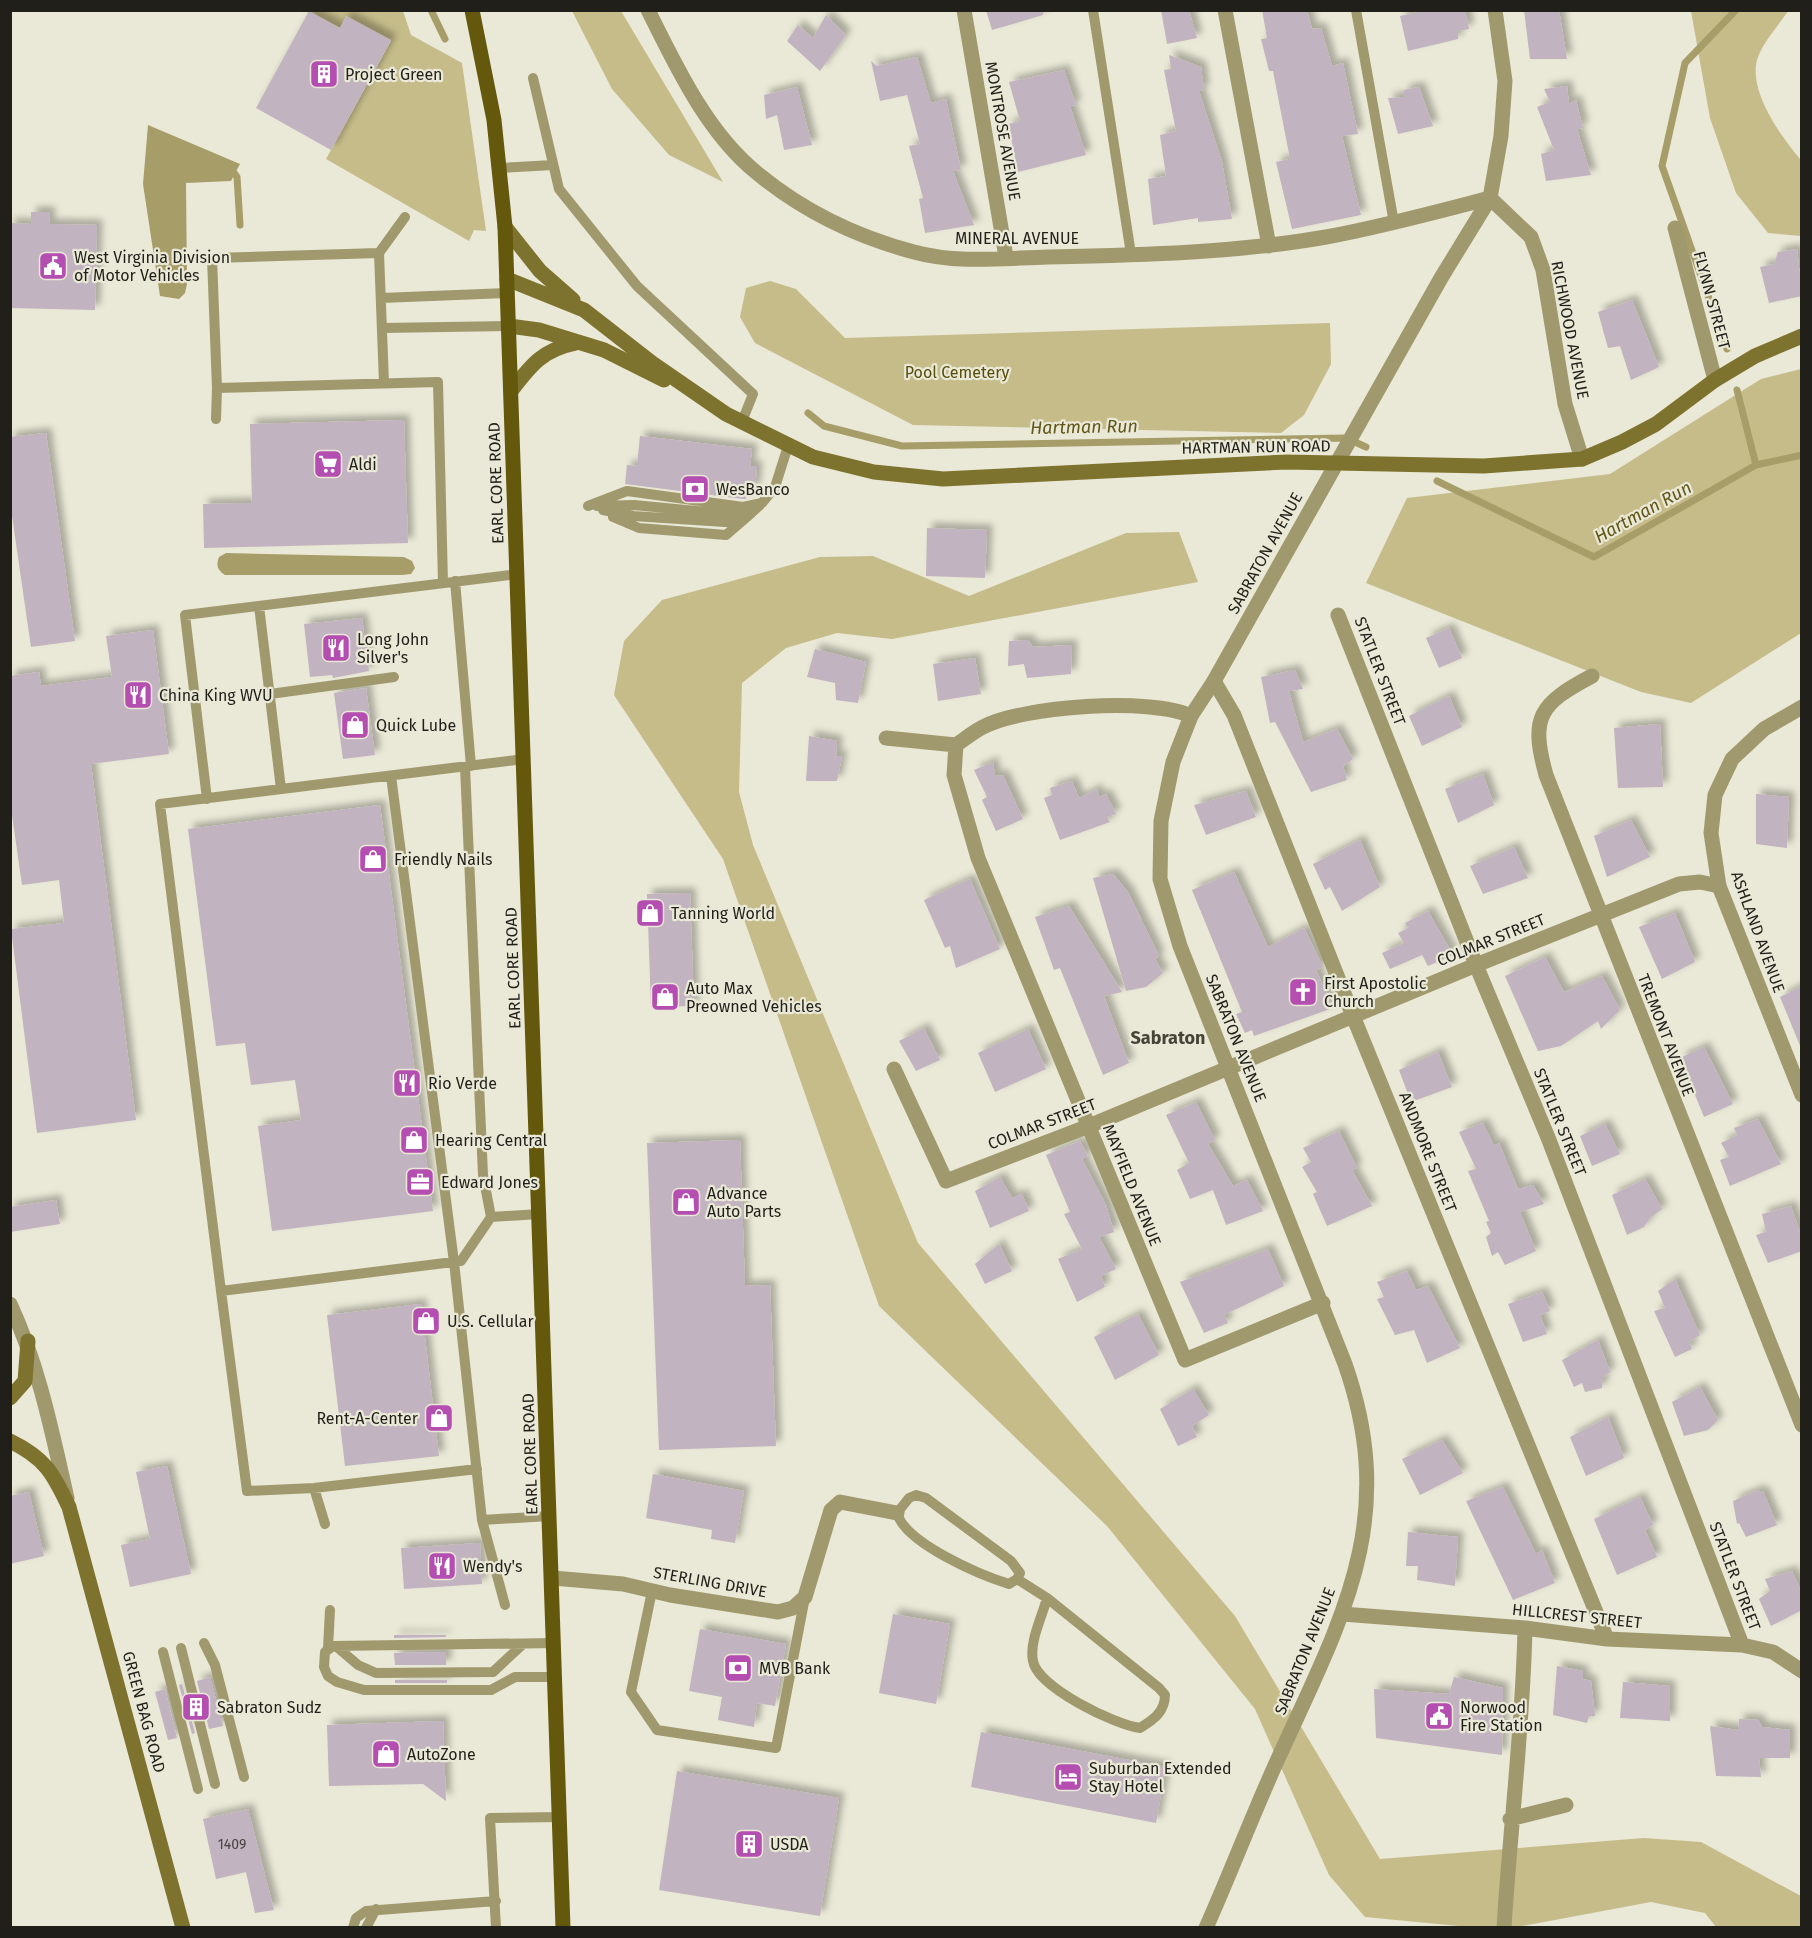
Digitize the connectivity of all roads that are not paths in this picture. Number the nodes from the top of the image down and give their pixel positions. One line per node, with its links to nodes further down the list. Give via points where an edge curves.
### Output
1 (472, 10): 10 (main road, EARL CORE ROAD, via 494,120)
2 (648, 10): 19 (street, MINERAL AVENUE, via 695,97 727,144 795,201 850,231 917,253 966,259)
3 (964, 10): 19 (street, MONTROSE AVENUE)
4 (1094, 10): 18 (lane)
5 (1225, 10): 16 (street)
6 (1356, 10): 13 (lane)
7 (1495, 10): 11 (street, via 1505,81 1501,136)
8 (533, 78): 9 (lane)
9 (553, 165): 10 (lane); 33 (lane, via 559,189 637,285 753,394)
10 (499, 168): 14 (main road, EARL CORE ROAD)
11 (1490, 198): 13 (street, MINERAL AVENUE); 35 (street, RICHWOOD AVENUE, via 1531,237 1543,270 1565,404); 46 (street, SABRATON AVENUE)
12 (405, 217): 17 (lane)
13 (1394, 223): 16 (street, MINERAL AVENUE)
14 (505, 228): 20 (main road, EARL CORE ROAD); 22 (main road, via 540,271)
15 (1675, 228): 27 (street, FLYNN STREET)
16 (1269, 246): 18 (street, MINERAL AVENUE)
17 (379, 253): 21 (lane); 29 (lane, via 212,258)
18 (1131, 254): 19 (street, MINERAL AVENUE)
19 (1006, 258)
20 (507, 286): 21 (lane); 22 (main road, HARTMAN RUN ROAD); 23 (main road, EARL CORE ROAD)
21 (381, 298): 24 (lane)
22 (584, 310): 31 (main road, HARTMAN RUN ROAD)
23 (509, 326): 24 (lane); 26 (main road, HARTMAN RUN ROAD, via 539,330); 30 (main road, EARL CORE ROAD)
24 (382, 328): 28 (lane)
25 (1802, 336): 27 (main road, HARTMAN RUN ROAD, via 1755,356)
26 (577, 343): 30 (main road, via 556,347 534,362); 31 (main road, HARTMAN RUN ROAD, via 604,350)
27 (1715, 380): 35 (main road, HARTMAN RUN ROAD, via 1656,424)
28 (384, 383): 29 (lane); 41 (lane, via 438,382)
29 (217, 388): 32 (lane)
30 (511, 391): 39 (main road, EARL CORE ROAD)
31 (697, 394): 33 (main road, HARTMAN RUN ROAD)
32 (216, 419)
33 (741, 424): 34 (main road, HARTMAN RUN ROAD)
34 (788, 446): 35 (main road, HARTMAN RUN ROAD, via 864,470 943,479 1286,462 1484,466); 36 (lane, via 774,487)
35 (1582, 459)
36 (762, 503): 37 (lane, via 742,507 627,491); 38 (lane)
37 (588, 506): 38 (lane, via 634,505); 38 (lane, via 639,528 726,535)
38 (744, 520)
39 (518, 574): 40 (lane); 52 (main road, EARL CORE ROAD)
40 (454, 581): 41 (lane); 53 (lane)
41 (443, 583): 42 (lane)
42 (259, 606): 47 (lane); 56 (lane, via 185,615)
43 (1338, 615): 59 (street, STATLER STREET)
44 (1592, 676): 58 (street, TREMONT AVENUE, via 1566,690 1548,707 1538,723 1537,742)
45 (394, 677): 47 (lane)
46 (1214, 681): 49 (street, SABRATON AVENUE); 60 (street, ANDMORE STREET, via 1234,715)
47 (270, 694): 55 (lane)
48 (1802, 707): 57 (street, ASHLAND AVENUE, via 1764,729 1732,759 1715,795 1711,833)
49 (1191, 716): 51 (street, via 1165,708 1126,706 1038,710 984,726); 62 (street, SABRATON AVENUE, via 1173,762 1161,821 1160,879 1180,946)
50 (886, 738): 51 (street)
51 (956, 746): 64 (street, MAYFIELD AVENUE, via 954,775 978,858)
52 (524, 759): 53 (lane); 65 (main road, EARL CORE ROAD)
53 (468, 766): 54 (lane); 66 (lane, via 483,1175)
54 (391, 776): 55 (lane); 67 (lane)
55 (281, 789): 56 (lane)
56 (207, 799): 68 (lane, via 160,804)
57 (1719, 886): 58 (street, COLMAR STREET, via 1700,882 1678,884); 63 (street, ASHLAND AVENUE)
58 (1600, 916): 59 (street, COLMAR STREET); 73 (street, TREMONT AVENUE)
59 (1476, 965): 60 (street, COLMAR STREET); 95 (street, STATLER STREET, via 1553,1150)
60 (1353, 1016): 62 (street, COLMAR STREET); 91 (street, ANDMORE STREET)
61 (894, 1069): 64 (street, COLMAR STREET, via 946,1181)
62 (1229, 1069): 64 (street, COLMAR STREET); 69 (street, SABRATON AVENUE)
63 (1802, 1095)
64 (1089, 1126): 69 (street, MAYFIELD AVENUE, via 1185,1360)
65 (540, 1214): 66 (lane); 79 (main road, EARL CORE ROAD)
66 (491, 1217): 67 (lane, via 461,1261)
67 (454, 1262): 68 (lane); 75 (lane)
68 (221, 1291): 76 (lane, via 247,1491)
69 (1323, 1303): 89 (street, SABRATON AVENUE, via 1357,1397 1367,1452 1367,1515)
70 (10, 1304): 71 (street)
71 (28, 1341): 72 (main road, via 25,1381); 77 (street, via 48,1409)
72 (10, 1398)
73 (1802, 1425)
74 (10, 1441): 77 (main road, GREEN BAG ROAD, via 40,1458)
75 (477, 1469): 76 (lane); 80 (lane)
76 (314, 1488): 81 (lane)
77 (69, 1507): 109 (main road, GREEN BAG ROAD)
78 (897, 1513): 83 (lane, via 900,1524 912,1536 948,1556 993,1579 1010,1584); 83 (lane, via 909,1498 926,1497 1011,1561 1020,1573); 85 (street, via 840,1502 831,1510)
79 (550, 1516): 80 (lane); 82 (main road, EARL CORE ROAD)
80 (482, 1520): 87 (lane)
81 (325, 1524)
82 (552, 1578): 84 (street, STERLING DRIVE, via 623,1584); 93 (main road, EARL CORE ROAD)
83 (1017, 1579): 86 (lane)
84 (652, 1591): 85 (street, STERLING DRIVE, via 778,1612 793,1608); 85 (lane, via 631,1692 657,1730 776,1748)
85 (805, 1597)
86 (1047, 1598): 86 (lane, via 1032,1652 1041,1678 1125,1726 1140,1728 1159,1715 1165,1702 1159,1688)
87 (505, 1605)
88 (330, 1610): 96 (lane)
89 (1342, 1614): 90 (street, HILLCREST STREET); 114 (street, SABRATON AVENUE)
90 (1525, 1628): 91 (street, HILLCREST STREET); 106 (street, via 1524,1680)
91 (1607, 1639): 95 (street, HILLCREST STREET)
92 (204, 1643): 101 (lane, via 215,1665)
93 (555, 1643): 94 (lane); 100 (main road, EARL CORE ROAD)
94 (523, 1644): 96 (lane); 96 (lane, via 493,1672 376,1673)
95 (1742, 1645): 99 (street, HILLCREST STREET, via 1773,1652)
96 (333, 1647): 100 (lane, via 324,1667 328,1676 364,1690 490,1690 515,1677)
97 (181, 1648): 102 (lane)
98 (163, 1652): 103 (lane)
99 (1802, 1671)
100 (556, 1677): 105 (main road, EARL CORE ROAD)
101 (244, 1777)
102 (215, 1784)
103 (198, 1789)
104 (1566, 1805): 106 (street)
105 (560, 1817): 107 (lane, via 490,1818); 113 (main road, EARL CORE ROAD)
106 (1510, 1819): 115 (street)
107 (496, 1901): 108 (lane); 112 (lane)
108 (376, 1909): 110 (lane, via 356,1918); 111 (lane)
109 (183, 1928)
110 (354, 1928)
111 (366, 1928)
112 (496, 1928)
113 (563, 1928)
114 (1206, 1928)
115 (1504, 1928)

